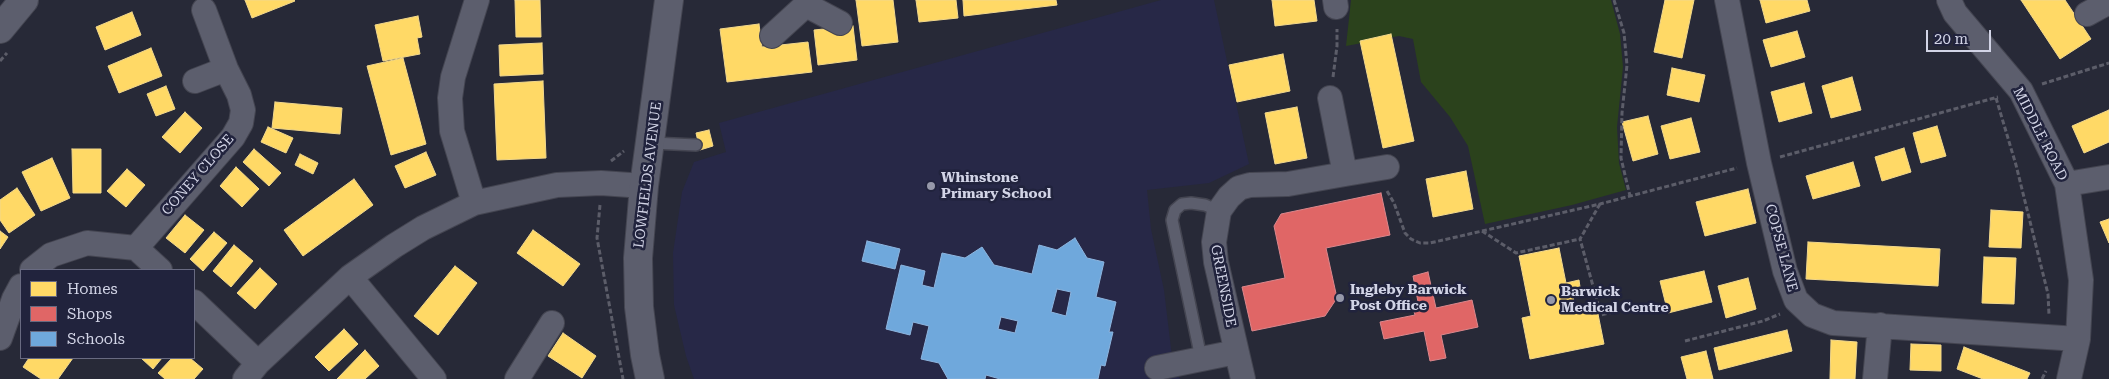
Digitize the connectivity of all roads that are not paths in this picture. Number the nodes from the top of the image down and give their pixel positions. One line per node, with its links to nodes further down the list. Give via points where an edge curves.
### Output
1 (24, 0): 11 (street)
2 (477, 0): 23 (street, via 453,77 450,98 452,131)
3 (669, 0): 16 (street, LOWFIELDS AVENUE)
4 (1728, 0): 32 (street, COPSE LANE, via 1759,163 1785,272 1796,300 1812,314 1833,323)
5 (1949, 0): 21 (street, MIDDLE ROAD, via 1955,13 2020,91)
6 (2109, 2): 9 (street)
7 (806, 3): 10 (street); 12 (street)
8 (204, 10): 13 (street, CONEY CLOSE)
9 (2087, 14)
10 (840, 23)
11 (0, 29)
12 (772, 36)
13 (226, 69): 14 (street); 25 (street, CONEY CLOSE, via 243,110 242,123)
14 (195, 81)
15 (1330, 98): 19 (street)
16 (652, 143): 17 (lane); 22 (street, LOWFIELDS AVENUE)
17 (696, 145)
18 (1387, 167): 19 (street)
19 (1354, 172): 24 (street, via 1288,184 1239,188)
20 (2109, 177): 21 (street)
21 (2067, 184): 34 (street, MIDDLE ROAD, via 2081,280)
22 (644, 186): 23 (street, via 601,183 557,185); 41 (street, LOWFIELDS AVENUE, via 638,258 639,307)
23 (474, 203): 28 (street, via 416,232)
24 (1219, 211): 35 (street, GREENSIDE, via 1214,242 1216,262); 36 (lane, via 1205,205 1182,204 1175,210 1172,220)
25 (136, 248): 26 (street, via 87,243 51,255); 27 (street)
26 (33, 269)
27 (159, 269)
28 (350, 277): 37 (street); 39 (street)
29 (20, 288): 33 (street)
30 (195, 303): 37 (street)
31 (552, 323): 40 (street)
32 (1880, 325): 34 (street, COPSE LANE); 43 (street)
33 (0, 338)
34 (2078, 338): 44 (street, MIDDLE ROAD)
35 (1236, 352): 36 (street); 42 (street, GREENSIDE)
36 (1201, 358): 38 (street)
37 (251, 371)
38 (1154, 373)
39 (434, 379)
40 (517, 379)
41 (650, 379)
42 (1243, 379)
43 (1875, 379)
44 (2069, 379)

